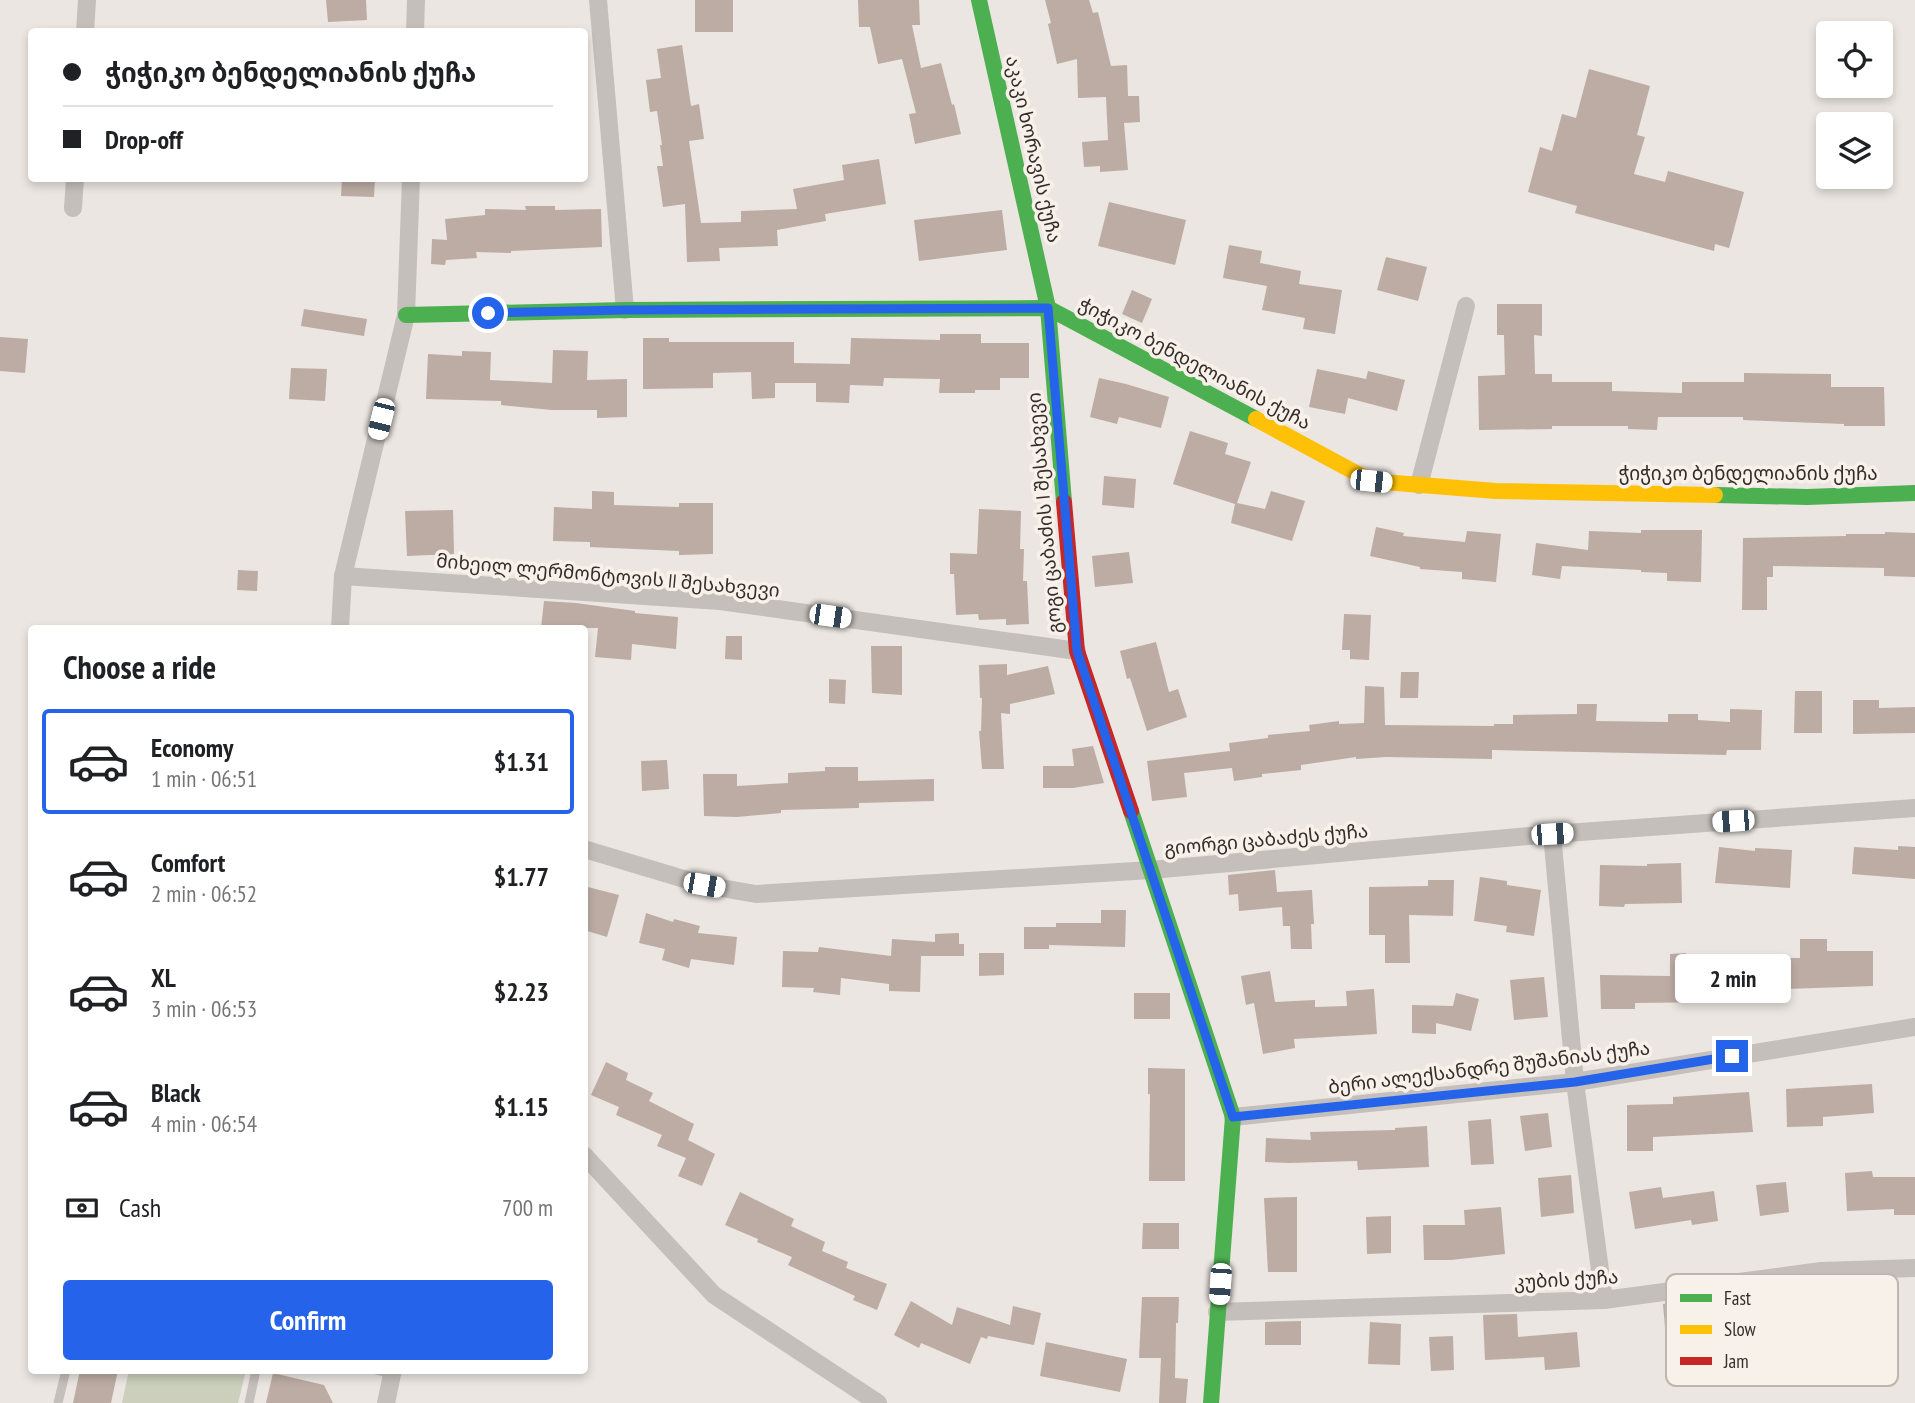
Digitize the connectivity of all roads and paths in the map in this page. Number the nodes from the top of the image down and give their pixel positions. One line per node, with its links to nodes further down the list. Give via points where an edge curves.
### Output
1 (87, 0): 5 (street)
2 (416, 0): 6 (street)
3 (598, 0): 12 (street)
4 (979, 0): 11 (street, აკაკი ხორავის ქუჩა)
5 (85, 28)
6 (415, 28)
7 (75, 182): 9 (street)
8 (411, 182): 13 (street)
9 (73, 208)
10 (1466, 306): 14 (street)
11 (1048, 308): 12 (street, ჭიჭიკო ბენდელიანის ქუჩა); 14 (street, ჭიჭიკო ბენდელიანის ქუჩა, via 1371,481); 18 (street, გოგი ცაბაძის I შესახვევი)
12 (625, 310): 13 (street, ჭიჭიკო ბენდელიანის ქუჩა)
13 (407, 315): 16 (street)
14 (1419, 485): 15 (street, ჭიჭიკო ბენდელიანის ქუჩა, via 1496,491 1794,497)
15 (1915, 494)
16 (343, 576): 17 (street); 18 (street, მიხეილ ლერმონტოვის II შესახვევი, via 720,601)
17 (340, 625)
18 (1077, 651): 22 (street, გოგი ცაბაძის I შესახვევი)
19 (1915, 808): 20 (street, გიორგი ცაბაძეს ქუჩა)
20 (1552, 834): 22 (street, გიორგი ცაბაძეს ქუჩა); 24 (street)
21 (588, 850): 22 (street, გიორგი ცაბაძეს ქუჩა, via 704,885 756,894)
22 (1151, 870): 25 (street, გოგი ცაბაძის I შესახვევი)
23 (1915, 1027): 24 (street, ბერი ალექსანდრე შუშანიას ქუჩა)
24 (1575, 1082): 25 (street, ბერი ალექსანდრე შუშანიას ქუჩა); 30 (street)
25 (1233, 1117): 31 (street)
26 (588, 1159): 38 (street, via 714,1295)
27 (1915, 1268): 28 (street, კუბის ქუჩა)
28 (1799, 1274)
29 (1666, 1292): 30 (street, კუბის ქუჩა)
30 (1604, 1300): 31 (street, კუბის ქუჩა)
31 (1217, 1312): 39 (street)
32 (65, 1374): 35 (lane)
33 (255, 1374): 36 (lane)
34 (387, 1374): 37 (street)
35 (58, 1403)
36 (249, 1403)
37 (386, 1403)
38 (878, 1403)
39 (1211, 1403)

